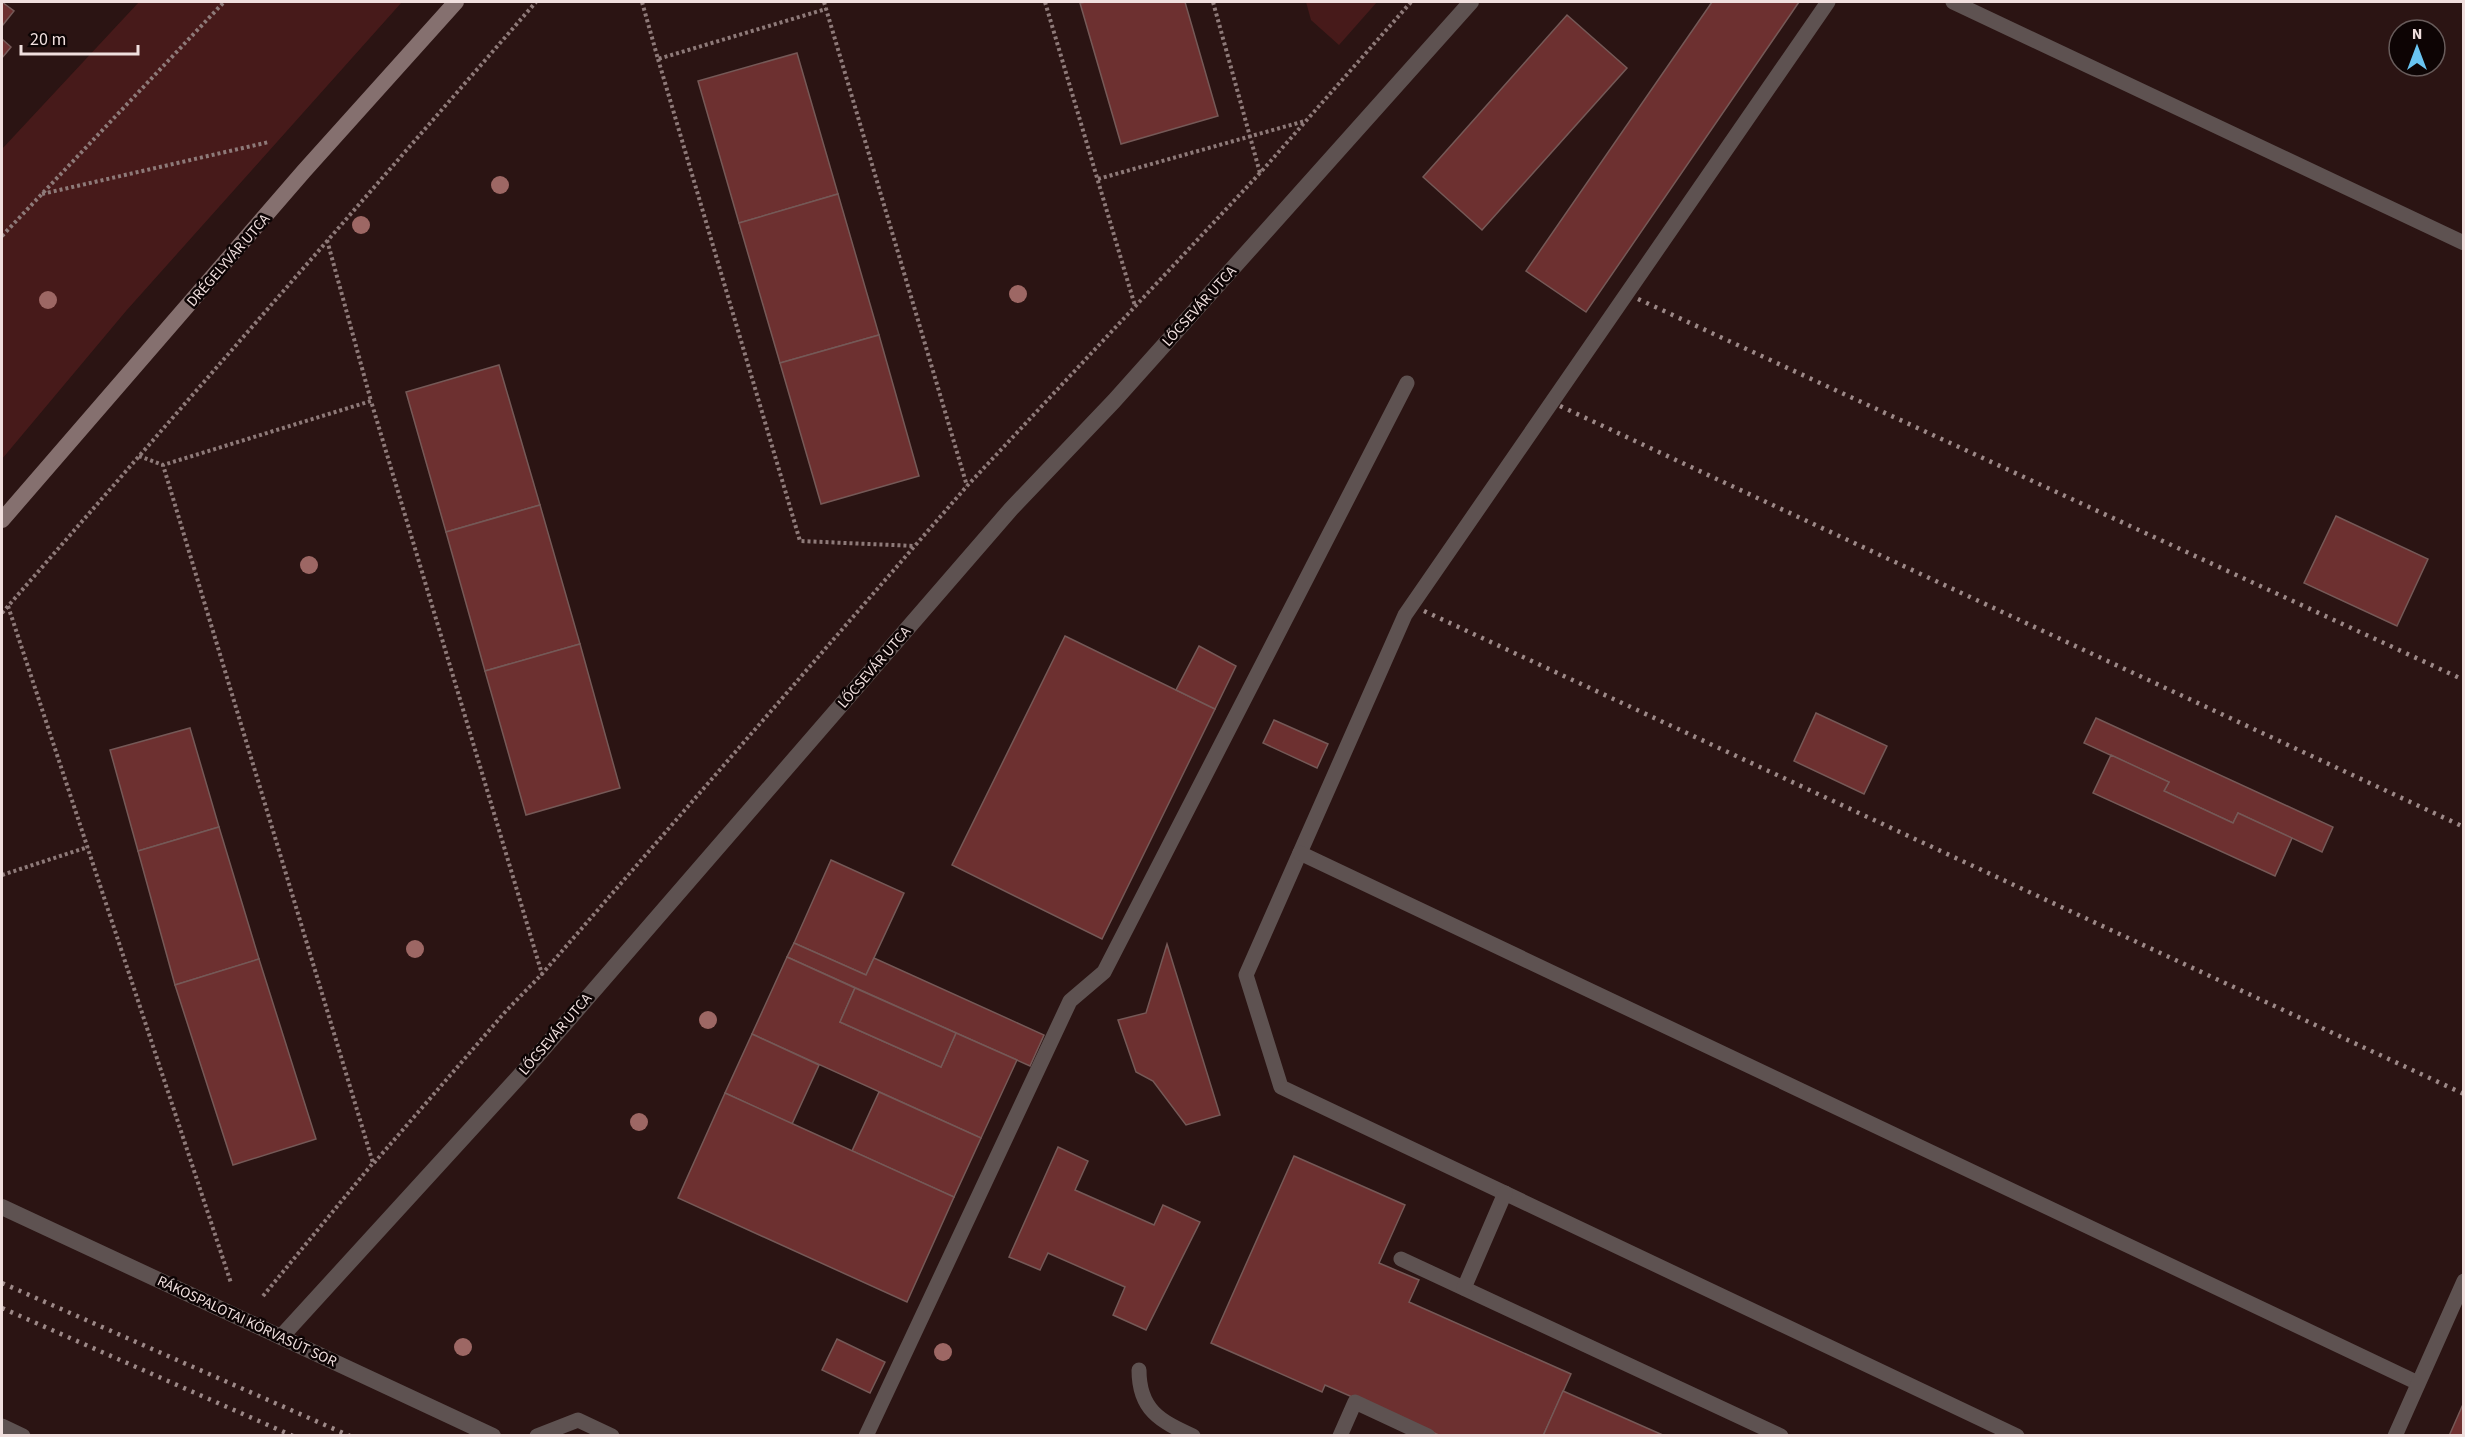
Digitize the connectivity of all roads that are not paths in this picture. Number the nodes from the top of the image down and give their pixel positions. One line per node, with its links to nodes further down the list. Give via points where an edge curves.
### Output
1 (456, 2): 7 (main road, DRÉGELYVÁR UTCA)
2 (1471, 2): 14 (street, LŐCSEVÁR UTCA, via 1114,401 1011,509 524,1071)
3 (1828, 2): 8 (lane, via 1405,615)
4 (1953, 2): 5 (lane)
5 (2463, 243)
6 (1407, 383): 22 (lane, via 1104,972 1070,1001)
7 (2, 520)
8 (1300, 853): 9 (lane, via 1246,975 1281,1087); 16 (lane)
9 (1505, 1193): 13 (lane); 27 (lane)
10 (2, 1207): 14 (street, RÁKOSPALOTAI KÖRVASÚT SOR)
11 (1401, 1259): 13 (lane)
12 (2463, 1281): 16 (lane)
13 (1464, 1288): 26 (lane)
14 (281, 1337): 19 (street, RÁKOSPALOTAI KÖRVASÚT SOR)
15 (1140, 1370): 23 (lane, via 1144,1402 1173,1427)
16 (2418, 1383): 28 (lane)
17 (2, 1426): 18 (lane)
18 (23, 1436)
19 (493, 1436)
20 (537, 1436): 21 (lane, via 578,1420)
21 (612, 1436)
22 (866, 1436)
23 (1193, 1436)
24 (1340, 1436): 25 (lane, via 1355,1402)
25 (1428, 1436)
26 (1781, 1436)
27 (2017, 1436)
28 (2395, 1436)

